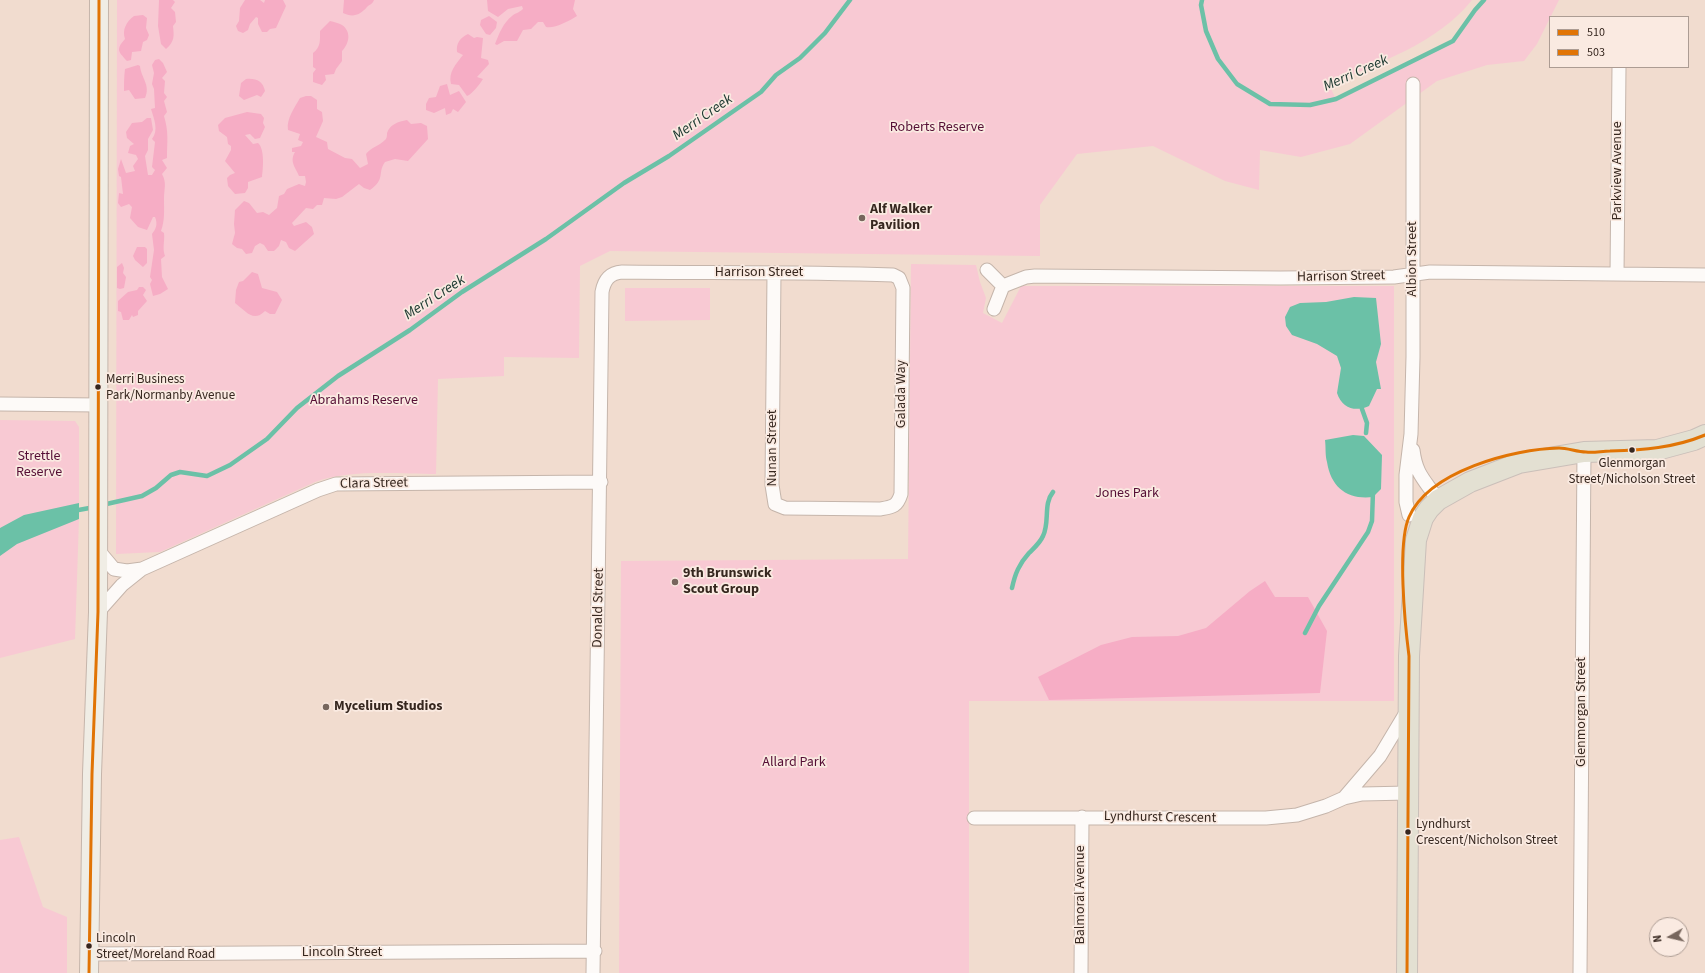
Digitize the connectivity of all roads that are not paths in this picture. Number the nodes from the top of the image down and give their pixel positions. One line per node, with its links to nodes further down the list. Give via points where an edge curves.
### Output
1 (99, 0): 14 (main road)
2 (1618, 68): 8 (street, Parkview Avenue)
3 (1413, 84): 7 (street, Albion Street)
4 (986, 270): 11 (street)
5 (618, 272): 6 (street, Harrison Street); 18 (street, Donald Street, via 605,281 602,292)
6 (774, 273): 10 (street, Harrison Street, via 893,275); 20 (street, Nunan Street, via 772,485 775,504 785,508)
7 (1413, 274): 8 (street, Harrison Street); 11 (street, Harrison Street, via 1394,277 1280,278 1026,276); 15 (street, Albion Street)
8 (1617, 274): 9 (street, Harrison Street)
9 (1705, 275)
10 (899, 278): 20 (street, Galada Way, via 903,288 901,494 899,502)
11 (1003, 286): 12 (street)
12 (994, 309)
13 (0, 404): 14 (street)
14 (99, 405): 22 (main road)
15 (1411, 434): 19 (street, Albion Street, via 1415,466); 21 (street, Albion Street, via 1406,475 1406,502)
16 (1705, 436): 17 (main road, via 1656,450)
17 (1584, 452): 19 (main road, via 1537,458 1503,468); 38 (street, Glenmorgan Street)
18 (601, 482): 23 (street, Clara Street, via 336,484); 31 (street, Donald Street)
19 (1435, 495): 21 (main road, via 1420,500); 25 (main road, Albion Street, via 1423,518 1416,540)
20 (894, 507)
21 (1409, 515): 25 (main road, Albion Street, via 1404,540 1404,562)
22 (98, 546): 23 (street, Clara Street, via 114,569); 24 (main road)
23 (142, 569): 24 (street, Clara Street, via 122,585)
24 (98, 612): 32 (main road)
25 (1409, 656): 26 (main road, Albion Street)
26 (1408, 708): 27 (main road, Albion Street); 28 (street, Lyndhurst Crescent, via 1380,756)
27 (1408, 793): 28 (street, Lyndhurst Crescent, via 1362,794); 37 (main road, Albion Street)
28 (1344, 798): 29 (street, Lyndhurst Crescent, via 1298,815 1273,818)
29 (1082, 817): 30 (street, Lyndhurst Crescent); 36 (street, Balmoral Avenue)
30 (974, 818)
31 (595, 951): 32 (street, Lincoln Street); 34 (street, Donald Street); 35 (street, Donald Street)
32 (89, 954): 33 (main road)
33 (89, 973)
34 (593, 973)
35 (597, 973)
36 (1081, 973)
37 (1407, 973)
38 (1580, 973)

